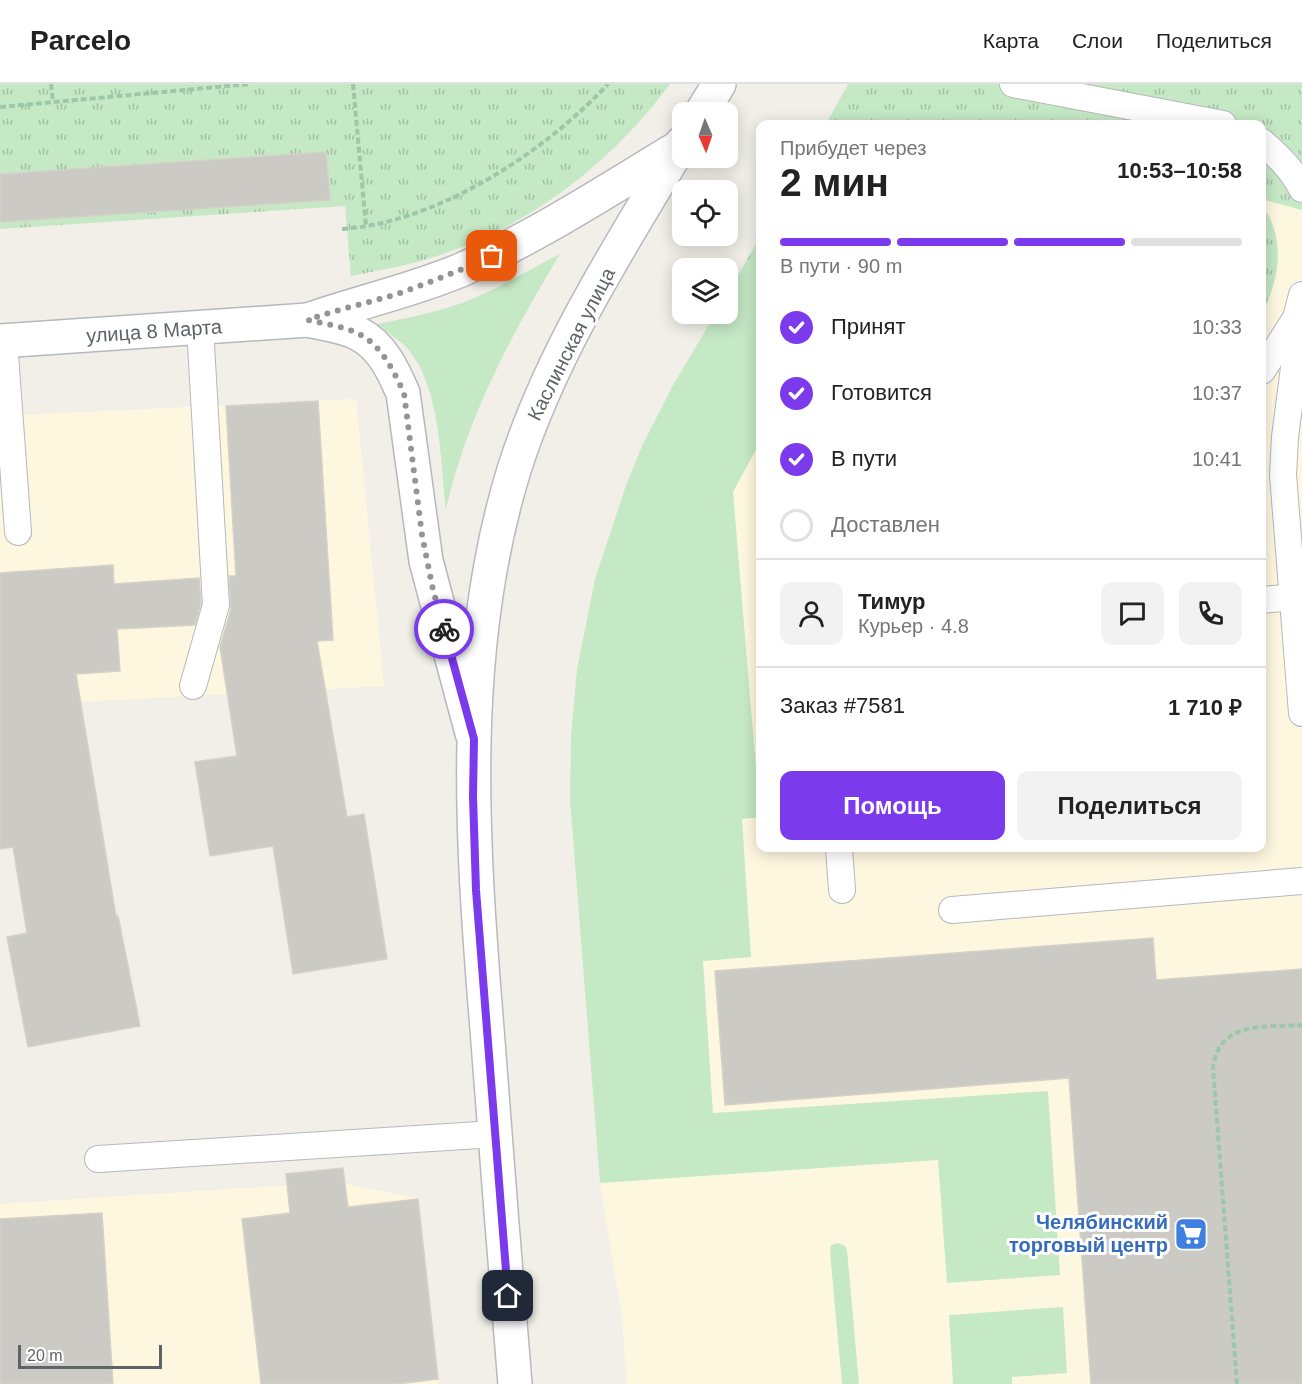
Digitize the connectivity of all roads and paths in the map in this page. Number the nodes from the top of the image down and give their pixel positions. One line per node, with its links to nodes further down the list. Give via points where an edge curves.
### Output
1 (51, 84): 7 (path)
2 (250, 84): 7 (path)
3 (353, 84): 15 (path)
4 (608, 84): 15 (path, via 532,151 490,178 410,215)
5 (719, 84): 8 (main road)
6 (1013, 84): 10 (lane)
7 (53, 102): 9 (path)
8 (708, 102)
9 (0, 107)
10 (1202, 120)
11 (1266, 145): 14 (lane)
12 (672, 151): 18 (main road, via 508,248 459,271)
13 (672, 162): 28 (main road, Каслинская улица, via 557,364 514,469 486,598)
14 (1302, 189)
15 (366, 227): 16 (path)
16 (342, 229)
17 (1299, 306): 21 (lane); 22 (lane, via 1294,375)
18 (308, 320): 19 (main road, улица 8 Марта); 28 (main road, via 357,333 373,344 404,393 426,561)
19 (200, 327): 20 (main road, улица 8 Марта); 26 (lane, via 216,605)
20 (2, 341): 23 (lane)
21 (1266, 364)
22 (1283, 437): 24 (lane)
23 (18, 532)
24 (1293, 597): 25 (lane); 27 (lane)
25 (1266, 600)
26 (193, 686)
27 (1301, 697)
28 (474, 739): 34 (main road, Каслинская улица, via 476,890)
29 (839, 852): 31 (lane)
30 (1302, 881): 32 (lane)
31 (842, 890)
32 (952, 910)
33 (1302, 1025): 37 (path, via 1244,1030 1225,1039 1214,1058)
34 (495, 1134): 35 (lane); 36 (main road, Каслинская улица)
35 (98, 1159)
36 (515, 1384)
37 (1237, 1384)

